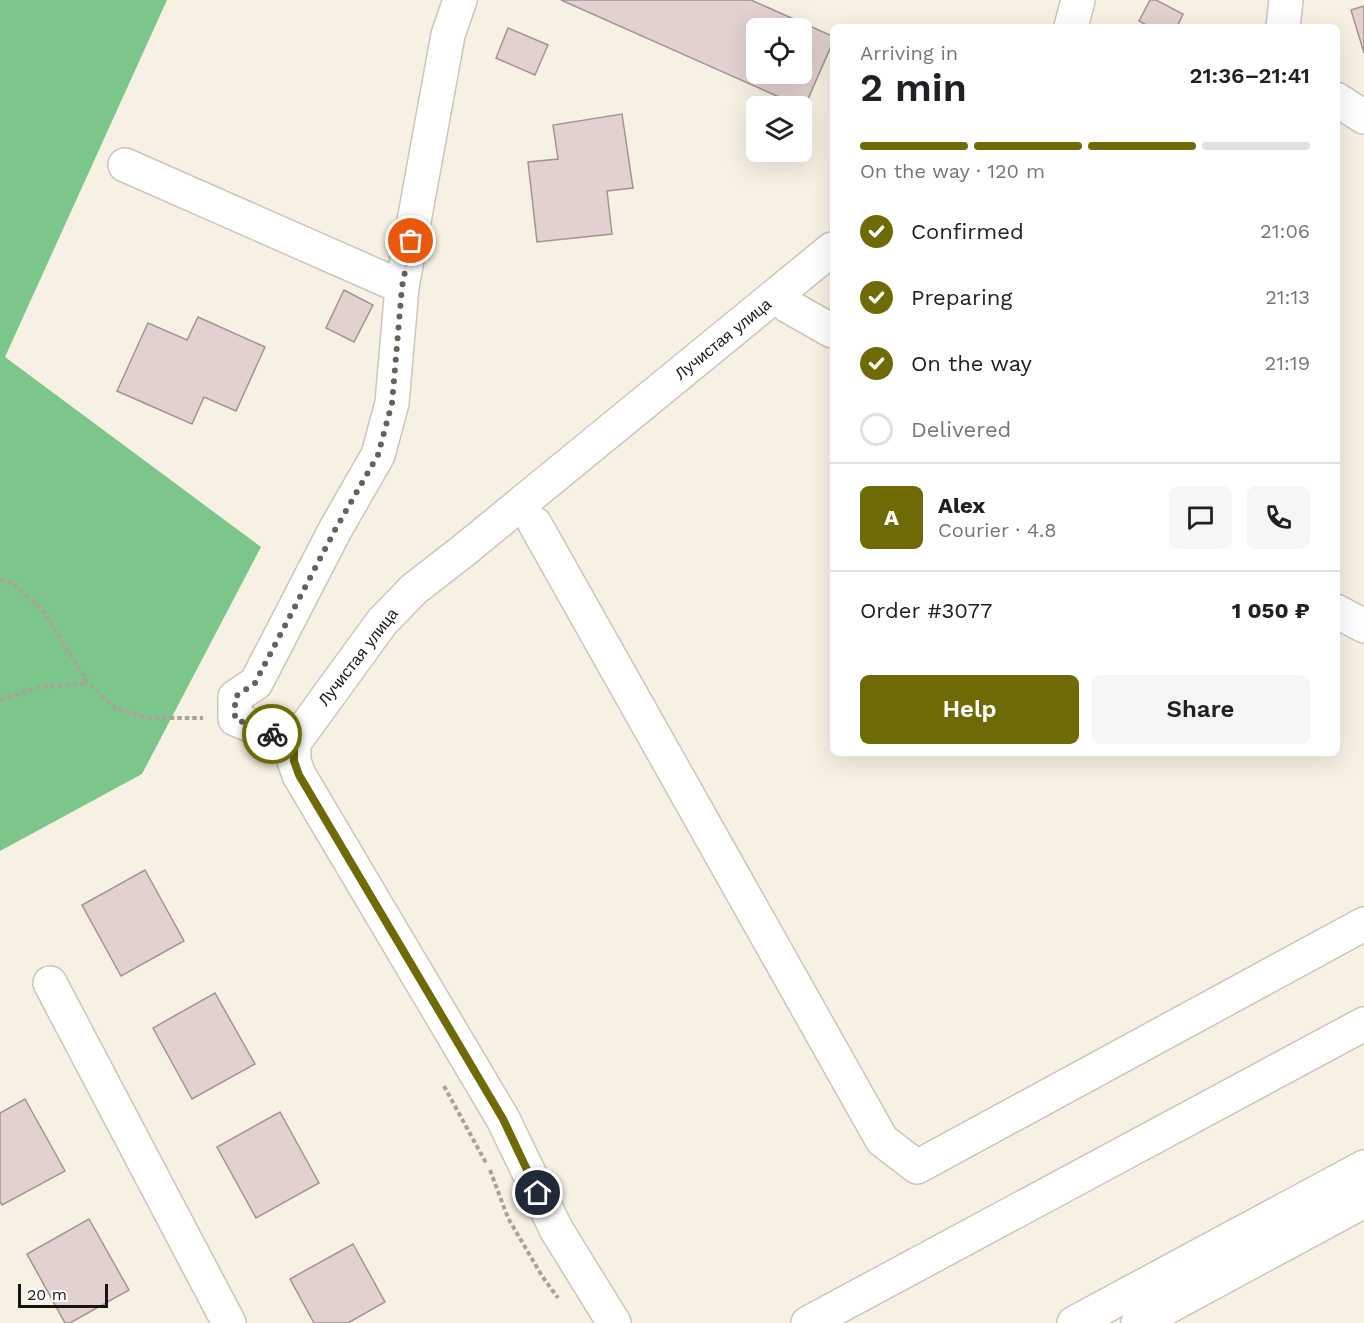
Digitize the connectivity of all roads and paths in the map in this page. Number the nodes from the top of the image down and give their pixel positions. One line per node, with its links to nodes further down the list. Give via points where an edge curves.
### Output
1 (460, 0): 10 (street, via 448,35)
2 (1078, 0): 4 (street)
3 (1286, 0): 5 (street)
4 (1072, 24)
5 (1283, 24)
6 (1340, 102): 7 (street)
7 (1364, 117)
8 (125, 165): 10 (street)
9 (830, 251): 20 (street, Лучистая улица, via 414,590 382,622)
10 (402, 287): 19 (street, via 392,403 378,455 255,683 235,697)
11 (788, 306): 12 (street)
12 (830, 330)
13 (535, 524): 21 (street, via 882,1140 917,1167)
14 (0, 580): 17 (path, via 11,582 41,608)
15 (1340, 613): 16 (street)
16 (1364, 626)
17 (88, 683): 18 (path, via 36,688); 19 (path, via 115,708 147,718)
18 (0, 700)
19 (235, 719): 20 (street)
20 (294, 743): 27 (street, via 299,775 503,1119 556,1229)
21 (1364, 924)
22 (50, 983): 26 (street)
23 (1364, 1024): 28 (street)
24 (1364, 1167): 29 (street)
25 (1364, 1201): 30 (street)
26 (229, 1323)
27 (614, 1323)
28 (808, 1323)
29 (1074, 1323)
30 (1138, 1323)

